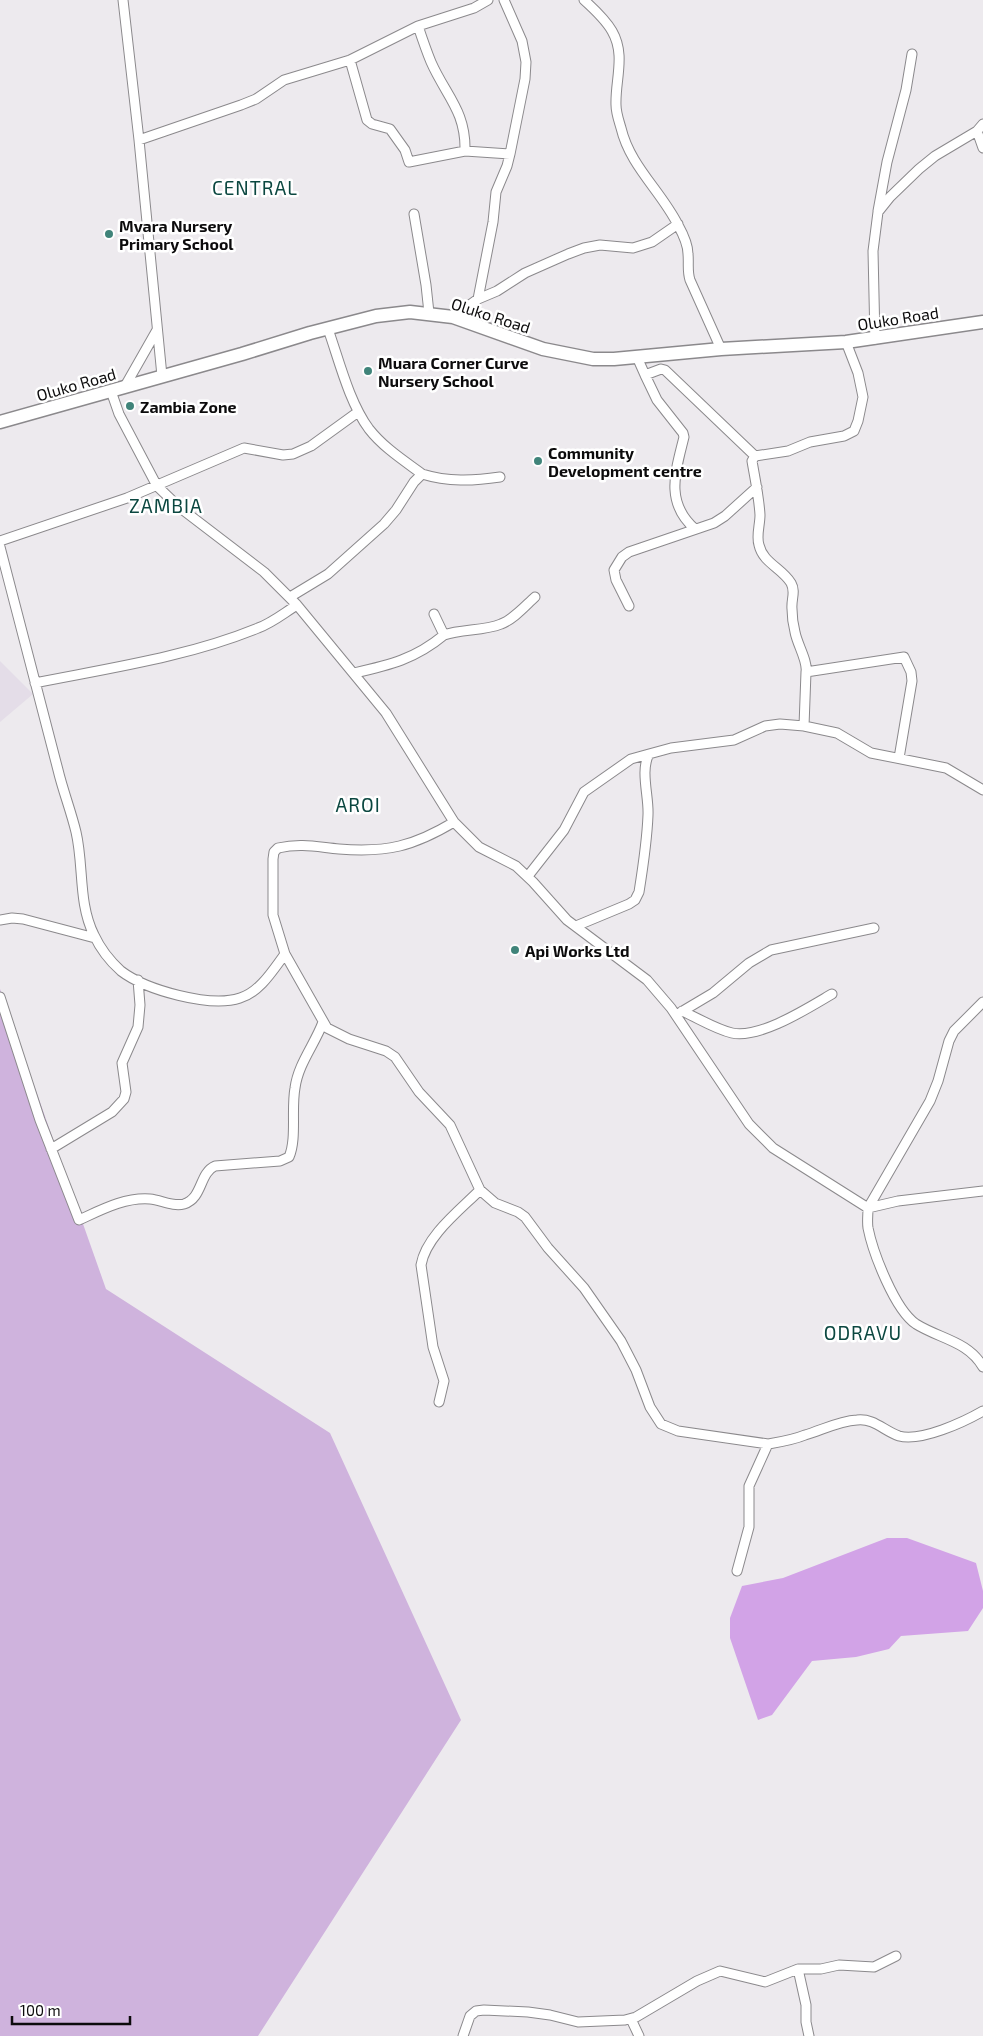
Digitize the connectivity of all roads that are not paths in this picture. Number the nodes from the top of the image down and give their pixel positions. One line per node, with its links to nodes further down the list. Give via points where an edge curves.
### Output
1 (123, 0): 10 (street)
2 (488, 0): 5 (street, via 474,8)
3 (504, 0): 13 (street, via 522,41 526,62)
4 (584, 0): 16 (street, via 612,30 616,41 620,72 616,107 630,154)
5 (418, 26): 7 (street); 12 (street, via 432,64 464,126)
6 (912, 54): 14 (street)
7 (350, 60): 10 (street, via 284,80 241,106); 12 (street, via 367,120 390,129 405,150 409,162)
8 (983, 124): 9 (street)
9 (976, 131): 11 (street); 14 (street, via 919,169)
10 (139, 140): 22 (street)
11 (983, 148)
12 (465, 152): 13 (street)
13 (510, 154): 17 (street, via 496,192)
14 (878, 212): 23 (street, via 873,251)
15 (414, 214): 18 (street)
16 (678, 224): 17 (street, via 652,242 633,248 600,245 568,254); 25 (street, via 687,246 690,280)
17 (478, 299): 19 (street)
18 (429, 313): 19 (main road, Oluko Road); 21 (main road, Oluko Road, via 376,316)
19 (453, 317): 26 (main road, Oluko Road, via 505,337 576,357)
20 (983, 322): 23 (main road, Oluko Road)
21 (328, 328): 28 (main road, Oluko Road); 30 (street)
22 (157, 330): 28 (street); 29 (street)
23 (875, 339): 24 (main road, Oluko Road)
24 (846, 342): 25 (main road, Oluko Road); 32 (street, via 863,397 854,431 788,451)
25 (721, 349): 26 (main road, Oluko Road)
26 (637, 357): 27 (street)
27 (645, 375): 32 (street, via 666,370); 37 (street, via 656,400 683,433 674,485 684,518)
28 (162, 376): 29 (main road, Oluko Road)
29 (117, 390): 31 (main road, Oluko Road); 35 (street, via 119,414)
30 (358, 412): 33 (street, via 386,447); 35 (street, via 310,446 293,454 244,448)
31 (0, 422)
32 (755, 456): 36 (street, via 752,462)
33 (422, 474): 34 (street, via 474,481); 40 (street, via 384,524 328,574)
34 (500, 477)
35 (157, 486): 38 (street); 40 (street, via 179,507 264,572)
36 (757, 488): 37 (street, via 725,516); 46 (street, via 758,543 767,560 787,578 794,591 794,632)
37 (694, 529): 43 (street, via 622,557 614,570)
38 (0, 541)
39 (0, 547): 48 (street)
40 (290, 597): 42 (street)
41 (535, 597): 45 (street, via 502,624)
42 (297, 605): 47 (street); 48 (street, via 259,628 168,657)
43 (629, 606)
44 (434, 614): 45 (street)
45 (444, 635): 47 (street, via 419,654 401,662)
46 (806, 672): 49 (street); 51 (street, via 904,658 912,681)
47 (354, 673): 53 (street, via 386,713)
48 (35, 683): 58 (street, via 76,834 82,891)
49 (804, 726): 50 (street, via 765,726 734,740); 51 (street, via 837,733 872,753)
50 (648, 754): 54 (street, via 631,759 584,792 564,830); 56 (street, via 645,769 648,816 639,892 629,904)
51 (899, 758): 52 (street, via 946,768)
52 (983, 790)
53 (454, 822): 54 (street, via 479,848 499,856); 59 (street, via 405,846 357,850 319,845 278,848 273,859 273,916)
54 (528, 876): 56 (street, via 554,907)
55 (0, 920): 58 (street, via 23,920)
56 (576, 926): 64 (street, via 647,980)
57 (874, 928): 64 (street, via 771,950 749,963 713,993)
58 (95, 938): 60 (street, via 122,971)
59 (285, 954): 60 (street, via 253,992 230,1001 188,997); 65 (street)
60 (138, 980): 66 (street, via 138,1027 122,1063 124,1100 112,1112)
61 (832, 994): 64 (street, via 786,1020 741,1033)
62 (0, 997): 66 (street)
63 (983, 1002): 69 (street, via 954,1030 930,1101)
64 (679, 1013): 69 (street, via 718,1079 757,1133 773,1148)
65 (323, 1022): 66 (street, via 298,1075 291,1153 285,1160 215,1166 207,1171 196,1195 187,1203 143,1199 127,1201 79,1220); 67 (street, via 332,1031 395,1057 420,1092 450,1124)
66 (51, 1149)
67 (480, 1190): 71 (street, via 427,1247 421,1265 433,1347 444,1381); 73 (street, via 495,1203 525,1217 584,1288 621,1340 650,1407 661,1424 678,1431)
68 (983, 1190): 69 (street)
69 (868, 1208): 70 (street, via 873,1245 891,1290 903,1310 915,1323 970,1351)
70 (983, 1367)
71 (439, 1402)
72 (983, 1411): 73 (street, via 955,1425 913,1437 900,1436 873,1422 856,1420)
73 (768, 1444): 74 (street, via 749,1486 749,1527)
74 (736, 1571)
75 (896, 1956): 76 (street, via 874,1966 839,1964 821,1969)
76 (798, 1968): 77 (street, via 765,1982 720,1971); 80 (street)
77 (631, 2019): 78 (street, via 578,2022 528,2012 484,2010 470,2016); 79 (street)
78 (463, 2036)
79 (639, 2036)
80 (809, 2036)

